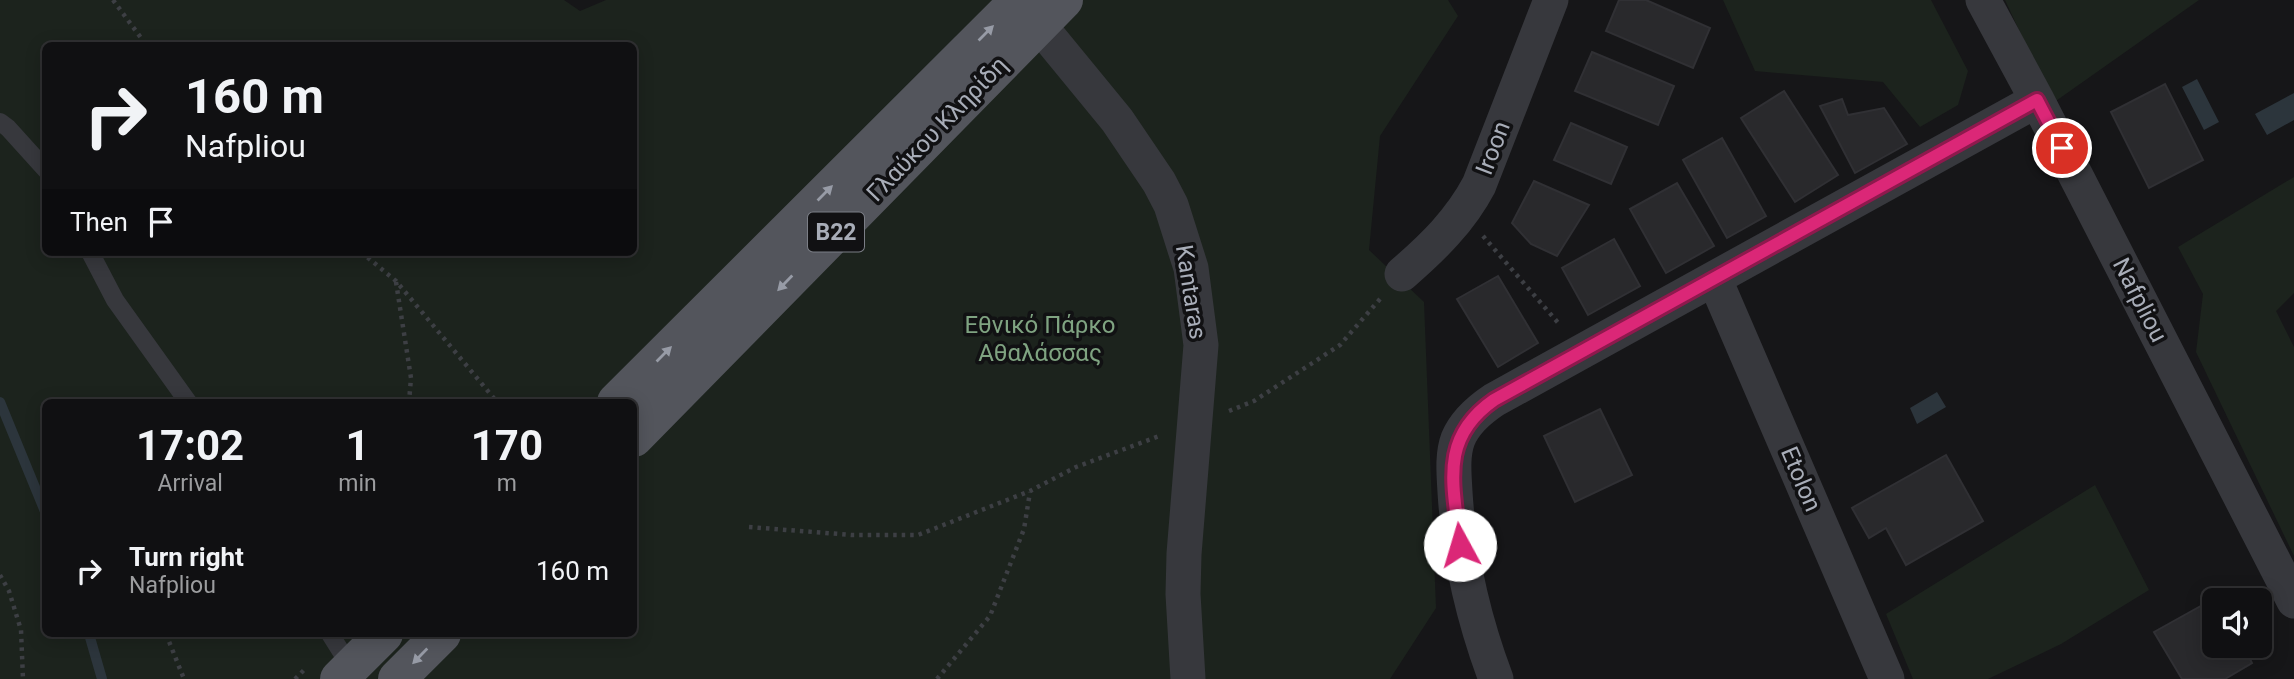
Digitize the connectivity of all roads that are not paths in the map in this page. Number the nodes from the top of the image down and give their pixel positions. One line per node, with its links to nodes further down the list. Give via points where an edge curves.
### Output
1 (1551, 0): 8 (street, Iroon, via 1479,185 1441,239)
2 (1983, 0): 4 (street, Nafpliou)
3 (1040, 8): 11 (main road, Γλαύκου Κληρίδη / B22, one-way to 3); 12 (main road, Γλαύκου Κληρίδη / B22, one-way to 12); 19 (street, Kantaras, via 1159,182 1191,268 1201,345 1184,554)
4 (2037, 100): 9 (street); 13 (street, Nafpliou)
5 (0, 122): 6 (lane)
6 (42, 166)
7 (92, 256): 10 (lane, via 116,300)
8 (1402, 274)
9 (1714, 280): 20 (street, via 1488,404 1471,418 1458,440 1454,473 1460,545 1468,590); 21 (street, Etolon)
10 (186, 399)
11 (619, 399)
12 (637, 435)
13 (2294, 601)
14 (332, 637): 17 (lane)
15 (382, 637): 17 (main road)
16 (439, 637): 18 (main road, one-way to 18)
17 (351, 675)
18 (397, 679)
19 (1188, 679)
20 (1496, 679)
21 (1887, 679)

